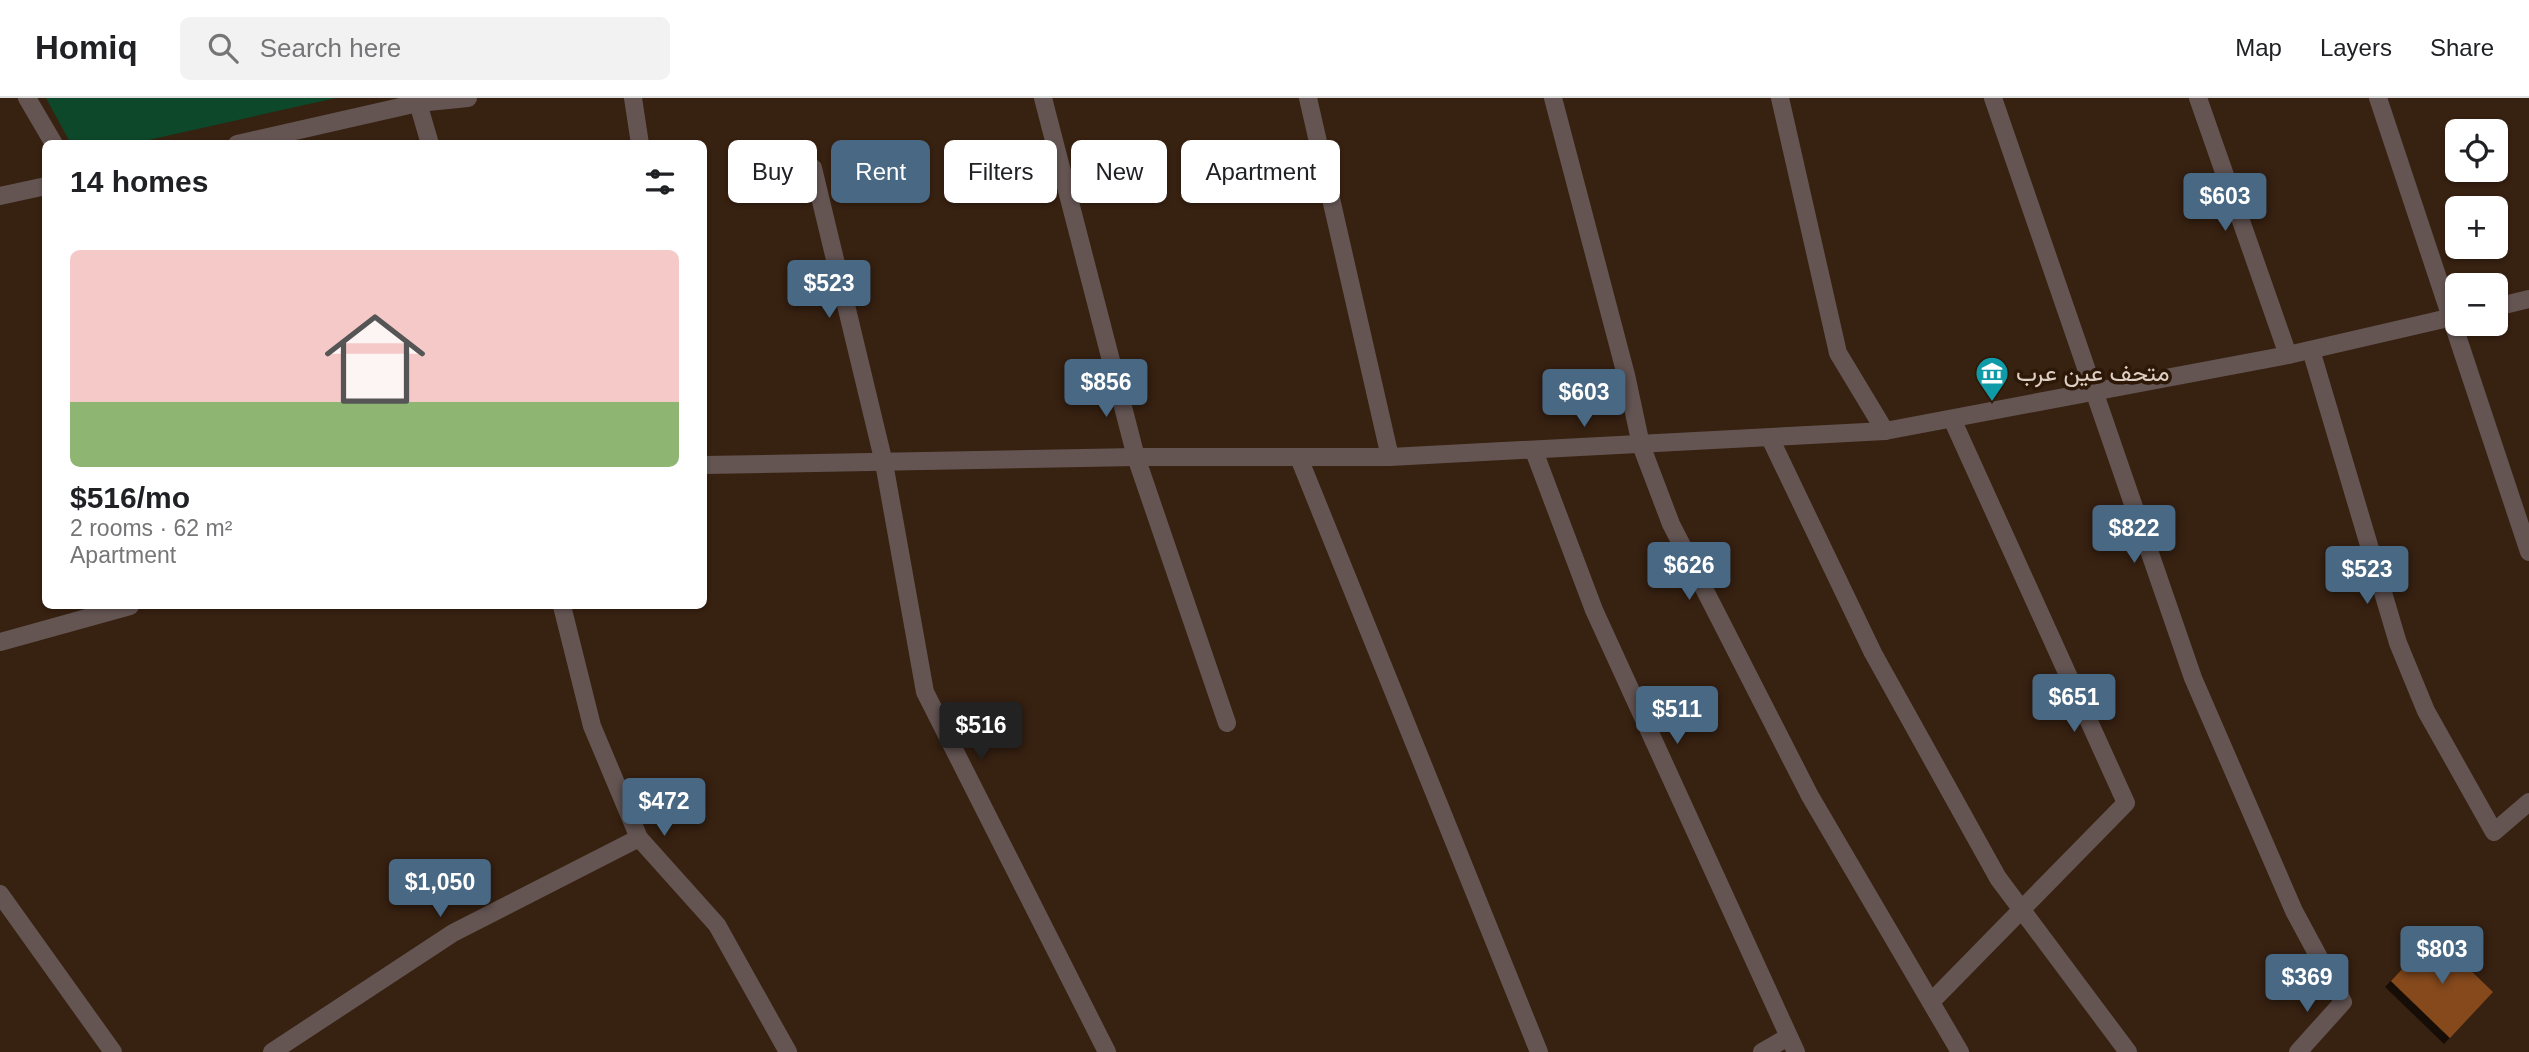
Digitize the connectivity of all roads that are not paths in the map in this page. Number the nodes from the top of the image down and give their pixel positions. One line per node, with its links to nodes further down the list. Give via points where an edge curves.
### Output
1 (27, 98): 12 (street)
2 (468, 98): 11 (street)
3 (633, 98): 15 (street)
4 (1043, 98): 32 (street)
5 (1308, 98): 33 (street)
6 (1553, 98): 30 (street)
7 (1780, 98): 28 (street, via 1838,353)
8 (1993, 98): 26 (street)
9 (2199, 98): 25 (street)
10 (2378, 98): 19 (street)
11 (418, 103): 13 (street); 14 (street)
12 (52, 140)
13 (255, 140)
14 (429, 140)
15 (638, 140)
16 (817, 185): 35 (street)
17 (42, 187): 18 (street)
18 (0, 196)
19 (2445, 291)
20 (2529, 299): 21 (street)
21 (2508, 304)
22 (2445, 319): 24 (street)
23 (2460, 336): 37 (street)
24 (2311, 350): 25 (street); 42 (street, via 2398,643 2426,711 2494,832)
25 (2288, 355): 26 (street)
26 (2095, 392): 27 (street); 56 (street, via 2193,678 2294,911 2343,1002)
27 (1952, 419): 28 (street); 45 (street, via 2126,803)
28 (1885, 431): 29 (street)
29 (1770, 438): 30 (street); 45 (street, via 1873,653 1998,878)
30 (1641, 445): 31 (street); 46 (street, via 1671,524 1810,796)
31 (1534, 451): 33 (street); 47 (street, via 1594,610)
32 (1136, 457): 34 (street); 35 (street); 41 (street)
33 (1390, 457): 34 (street)
34 (1299, 458): 52 (street)
35 (884, 463): 36 (street); 51 (street, via 925,692)
36 (707, 465)
37 (2529, 552)
38 (119, 609): 40 (street)
39 (563, 609): 43 (street, via 592,726)
40 (0, 642)
41 (1227, 723)
42 (2529, 802)
43 (639, 838): 49 (street, via 453,933); 50 (street, via 717,925)
44 (0, 894): 48 (street)
45 (2021, 910): 46 (street); 55 (street)
46 (1931, 1002): 54 (street)
47 (1792, 1045): 53 (street)
48 (113, 1052)
49 (272, 1052)
50 (788, 1052)
51 (1107, 1052)
52 (1539, 1052)
53 (1762, 1052)
54 (1959, 1052)
55 (2128, 1052)
56 (2298, 1052)

